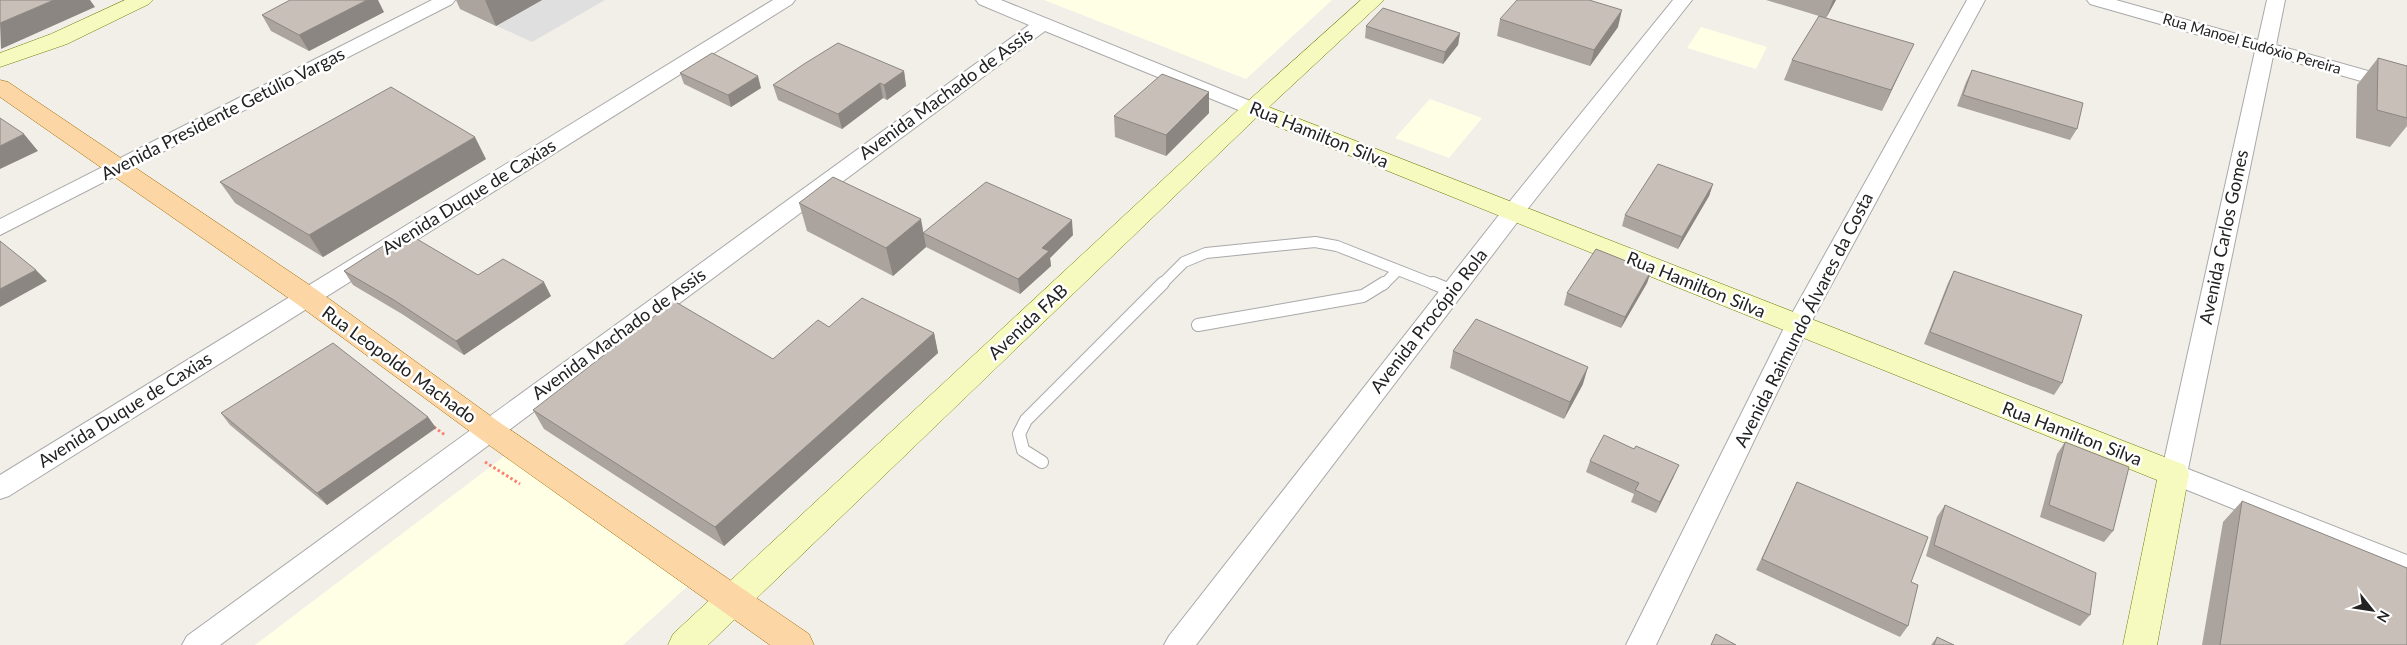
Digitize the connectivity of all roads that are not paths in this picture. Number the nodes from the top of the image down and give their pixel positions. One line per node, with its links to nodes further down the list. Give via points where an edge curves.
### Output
1 (142, 0): 11 (street)
2 (446, 0): 18 (street, Avenida Presidente Getúlio Vargas)
3 (786, 0): 23 (street, Avenida Duque de Caxias)
4 (985, 0): 10 (street, Rua Hamilton Silva)
5 (1373, 0): 17 (street, Avenida FAB)
6 (1683, 0): 19 (street, Avenida Procópio Rola)
7 (1976, 0): 25 (street, Avenida Raimundo Álvares da Costa)
8 (2096, 0): 12 (street, Rua Manoel Eudóxio Pereira)
9 (2276, 0): 12 (street, Avenida Carlos Gomes)
10 (1042, 24): 17 (street, Rua Hamilton Silva); 26 (street, Avenida Machado de Assis)
11 (58, 39): 13 (street); 14 (street)
12 (2264, 48): 16 (street, Rua Manoel Eudóxio Pereira); 28 (street, Avenida Carlos Gomes)
13 (0, 60)
14 (0, 75)
15 (0, 87): 18 (main road, Rua Leopoldo Machado)
16 (2407, 88)
17 (1254, 109): 19 (street, Rua Hamilton Silva); 31 (street, Avenida FAB)
18 (116, 168): 20 (street, Avenida Presidente Getúlio Vargas); 23 (main road, Rua Leopoldo Machado)
19 (1514, 211): 22 (street, Avenida Procópio Rola); 25 (street, Rua Hamilton Silva)
20 (0, 228)
21 (1397, 271): 22 (lane); 24 (lane, via 1380,287 1363,296); 27 (lane, via 1337,246 1315,242 1206,253 1184,262 1026,420 1019,434 1023,450)
22 (1452, 291): 35 (street, Avenida Procópio Rola)
23 (307, 297): 26 (main road, Rua Leopoldo Machado); 29 (street, Avenida Duque de Caxias)
24 (1198, 325)
25 (1797, 326): 28 (street, Rua Hamilton Silva); 36 (street, Avenida Raimundo Álvares da Costa)
26 (488, 430): 31 (main road, Rua Leopoldo Machado); 32 (street, Avenida Machado de Assis)
27 (1042, 462)
28 (2174, 474): 30 (street, Rua Hamilton Silva); 37 (street)
29 (0, 488)
30 (2407, 567)
31 (733, 600): 33 (street, Avenida FAB); 34 (main road, Rua Leopoldo Machado)
32 (197, 645)
33 (685, 645)
34 (797, 645)
35 (1179, 645)
36 (1641, 645)
37 (2140, 645)

